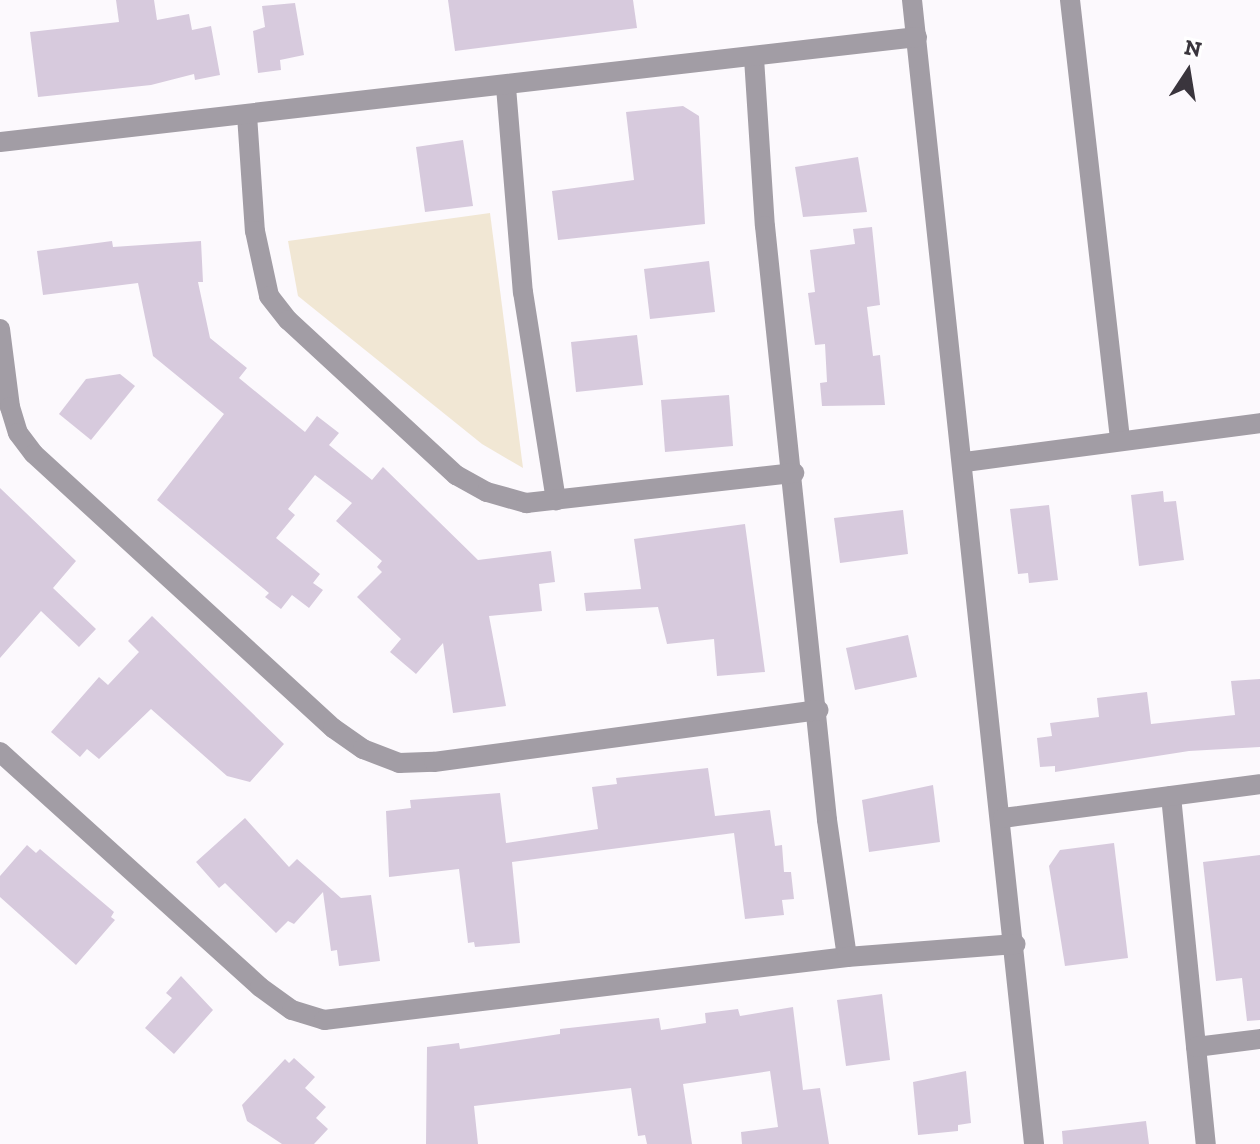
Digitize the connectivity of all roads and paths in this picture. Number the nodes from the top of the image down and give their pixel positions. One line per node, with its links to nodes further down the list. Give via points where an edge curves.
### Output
1 (912, 0): 3 (street)
2 (1070, 0): 10 (street)
3 (917, 37): 4 (street); 11 (street)
4 (754, 58): 5 (street); 12 (street, via 765,226)
5 (506, 87): 6 (street); 13 (street, via 523,292)
6 (247, 115): 7 (street); 13 (street, via 262,272 269,296 288,320 456,475 487,492 526,503)
7 (0, 142)
8 (0, 329): 14 (street, via 10,407 18,433 34,454 333,728 363,749 399,763 434,762)
9 (1260, 423): 10 (street)
10 (1120, 439): 11 (street)
11 (965, 462): 18 (street)
12 (794, 473): 13 (street); 14 (street)
13 (556, 500)
14 (818, 710): 20 (street)
15 (0, 752): 20 (street, via 260,987 292,1010 324,1020)
16 (1260, 784): 17 (street)
17 (1171, 796): 18 (street); 22 (street)
18 (1003, 818): 19 (street)
19 (1015, 944): 20 (street); 23 (street)
20 (847, 957)
21 (1260, 1039): 22 (street)
22 (1196, 1047): 24 (street)
23 (1034, 1144)
24 (1206, 1144)

